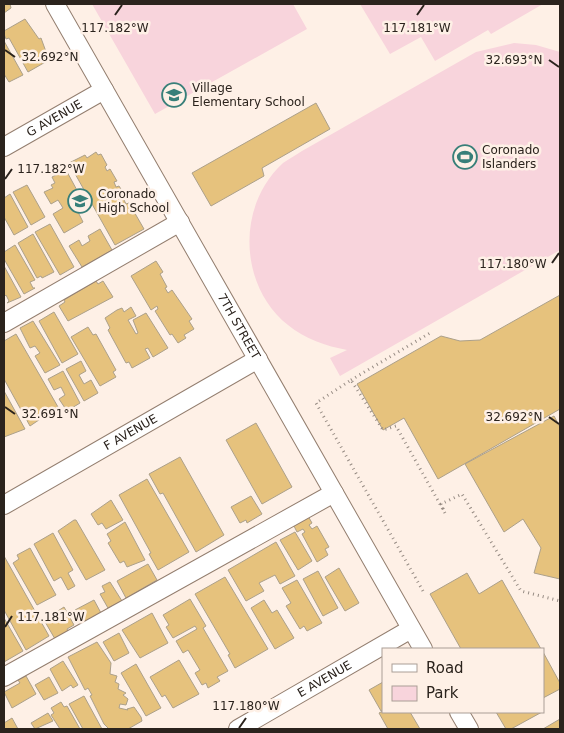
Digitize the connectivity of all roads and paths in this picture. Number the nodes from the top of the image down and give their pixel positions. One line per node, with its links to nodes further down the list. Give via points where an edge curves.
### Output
1 (56, 4): 2 (street, 7TH STREET)
2 (104, 90): 3 (street, G AVENUE); 4 (street, 7TH STREET)
3 (4, 147)
4 (180, 222): 5 (street); 7 (street, 7TH STREET)
5 (4, 323)
6 (430, 333): 8 (path)
7 (258, 359): 9 (street, 7TH STREET); 10 (street, F AVENUE)
8 (351, 380): 11 (path, via 316,402); 12 (path, via 383,430 396,426 445,513 441,504 462,494 521,591)
9 (334, 493): 13 (street, 7TH STREET); 15 (street)
10 (4, 505)
11 (424, 591)
12 (560, 601)
13 (412, 629): 14 (street, 7TH STREET); 17 (street, E AVENUE)
14 (422, 648)
15 (4, 677)
16 (460, 713): 18 (street)
17 (238, 729)
18 (469, 729)

